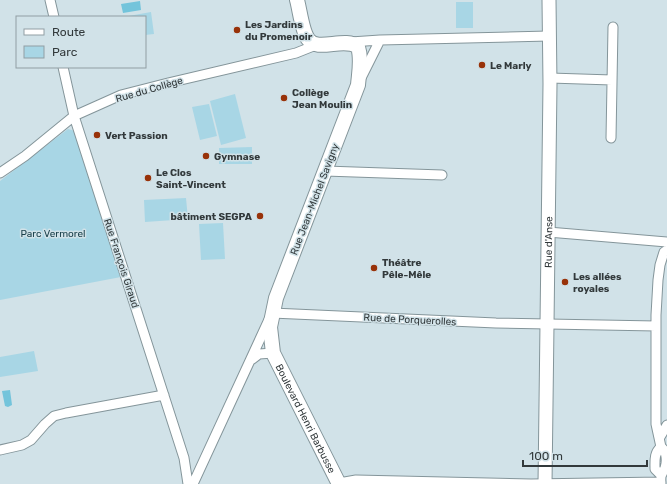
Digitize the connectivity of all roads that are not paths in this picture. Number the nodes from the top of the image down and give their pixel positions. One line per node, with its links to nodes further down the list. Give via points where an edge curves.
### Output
1 (50, 0): 4 (street)
2 (297, 0): 9 (main road, via 306,36 310,43)
3 (549, 0): 6 (main road, Rue d'Anse)
4 (54, 16)
5 (613, 27): 12 (street)
6 (549, 36): 7 (street); 11 (main road, Rue d'Anse)
7 (380, 40): 8 (street); 13 (street, Rue Jean-Michel Savigny)
8 (350, 43): 9 (main road); 13 (main road, Rue Jean-Michel Savigny, via 358,47 360,56)
9 (316, 45): 14 (street, Rue du Collège, via 296,53 121,95)
10 (63, 68): 14 (street, Rue François Giraud)
11 (550, 78): 12 (street); 19 (main road, Rue d'Anse)
12 (612, 80): 15 (street)
13 (358, 85): 16 (main road, Rue Jean-Michel Savigny)
14 (74, 116): 17 (street, Rue du Collège); 27 (street, Rue François Giraud)
15 (610, 138)
16 (325, 171): 18 (street); 22 (main road, Rue Jean-Michel Savigny)
17 (0, 173)
18 (442, 175)
19 (548, 232): 20 (street, via 621,243); 23 (main road, Rue d'Anse)
20 (667, 242)
21 (667, 250): 24 (street, via 660,265 656,294)
22 (272, 313): 23 (street, Rue de Porquerolles); 25 (main road, Rue Jean-Michel Savigny); 26 (street, Rue Jean-Michel Savigny)
23 (548, 323): 24 (street, Rue de Porquerolles); 37 (main road, Rue d'Anse)
24 (656, 326): 29 (street, via 656,424)
25 (272, 347): 26 (street); 36 (main road, Boulevard Henri Barbusse)
26 (250, 361): 32 (street, Rue Jean-Michel Savigny)
27 (164, 395): 30 (street, via 54,416 22,446); 31 (street, Rue François Giraud)
28 (667, 425): 29 (street)
29 (660, 437): 33 (street, via 662,447 657,450 655,456 655,469)
30 (0, 450)
31 (184, 458): 32 (street, Rue François Giraud); 34 (street, Rue François Giraud)
32 (197, 475): 35 (street, Rue Jean-Michel Savigny)
33 (661, 480): 37 (street)
34 (188, 484)
35 (193, 484)
36 (339, 484): 37 (street, via 356,480)
37 (545, 484)

